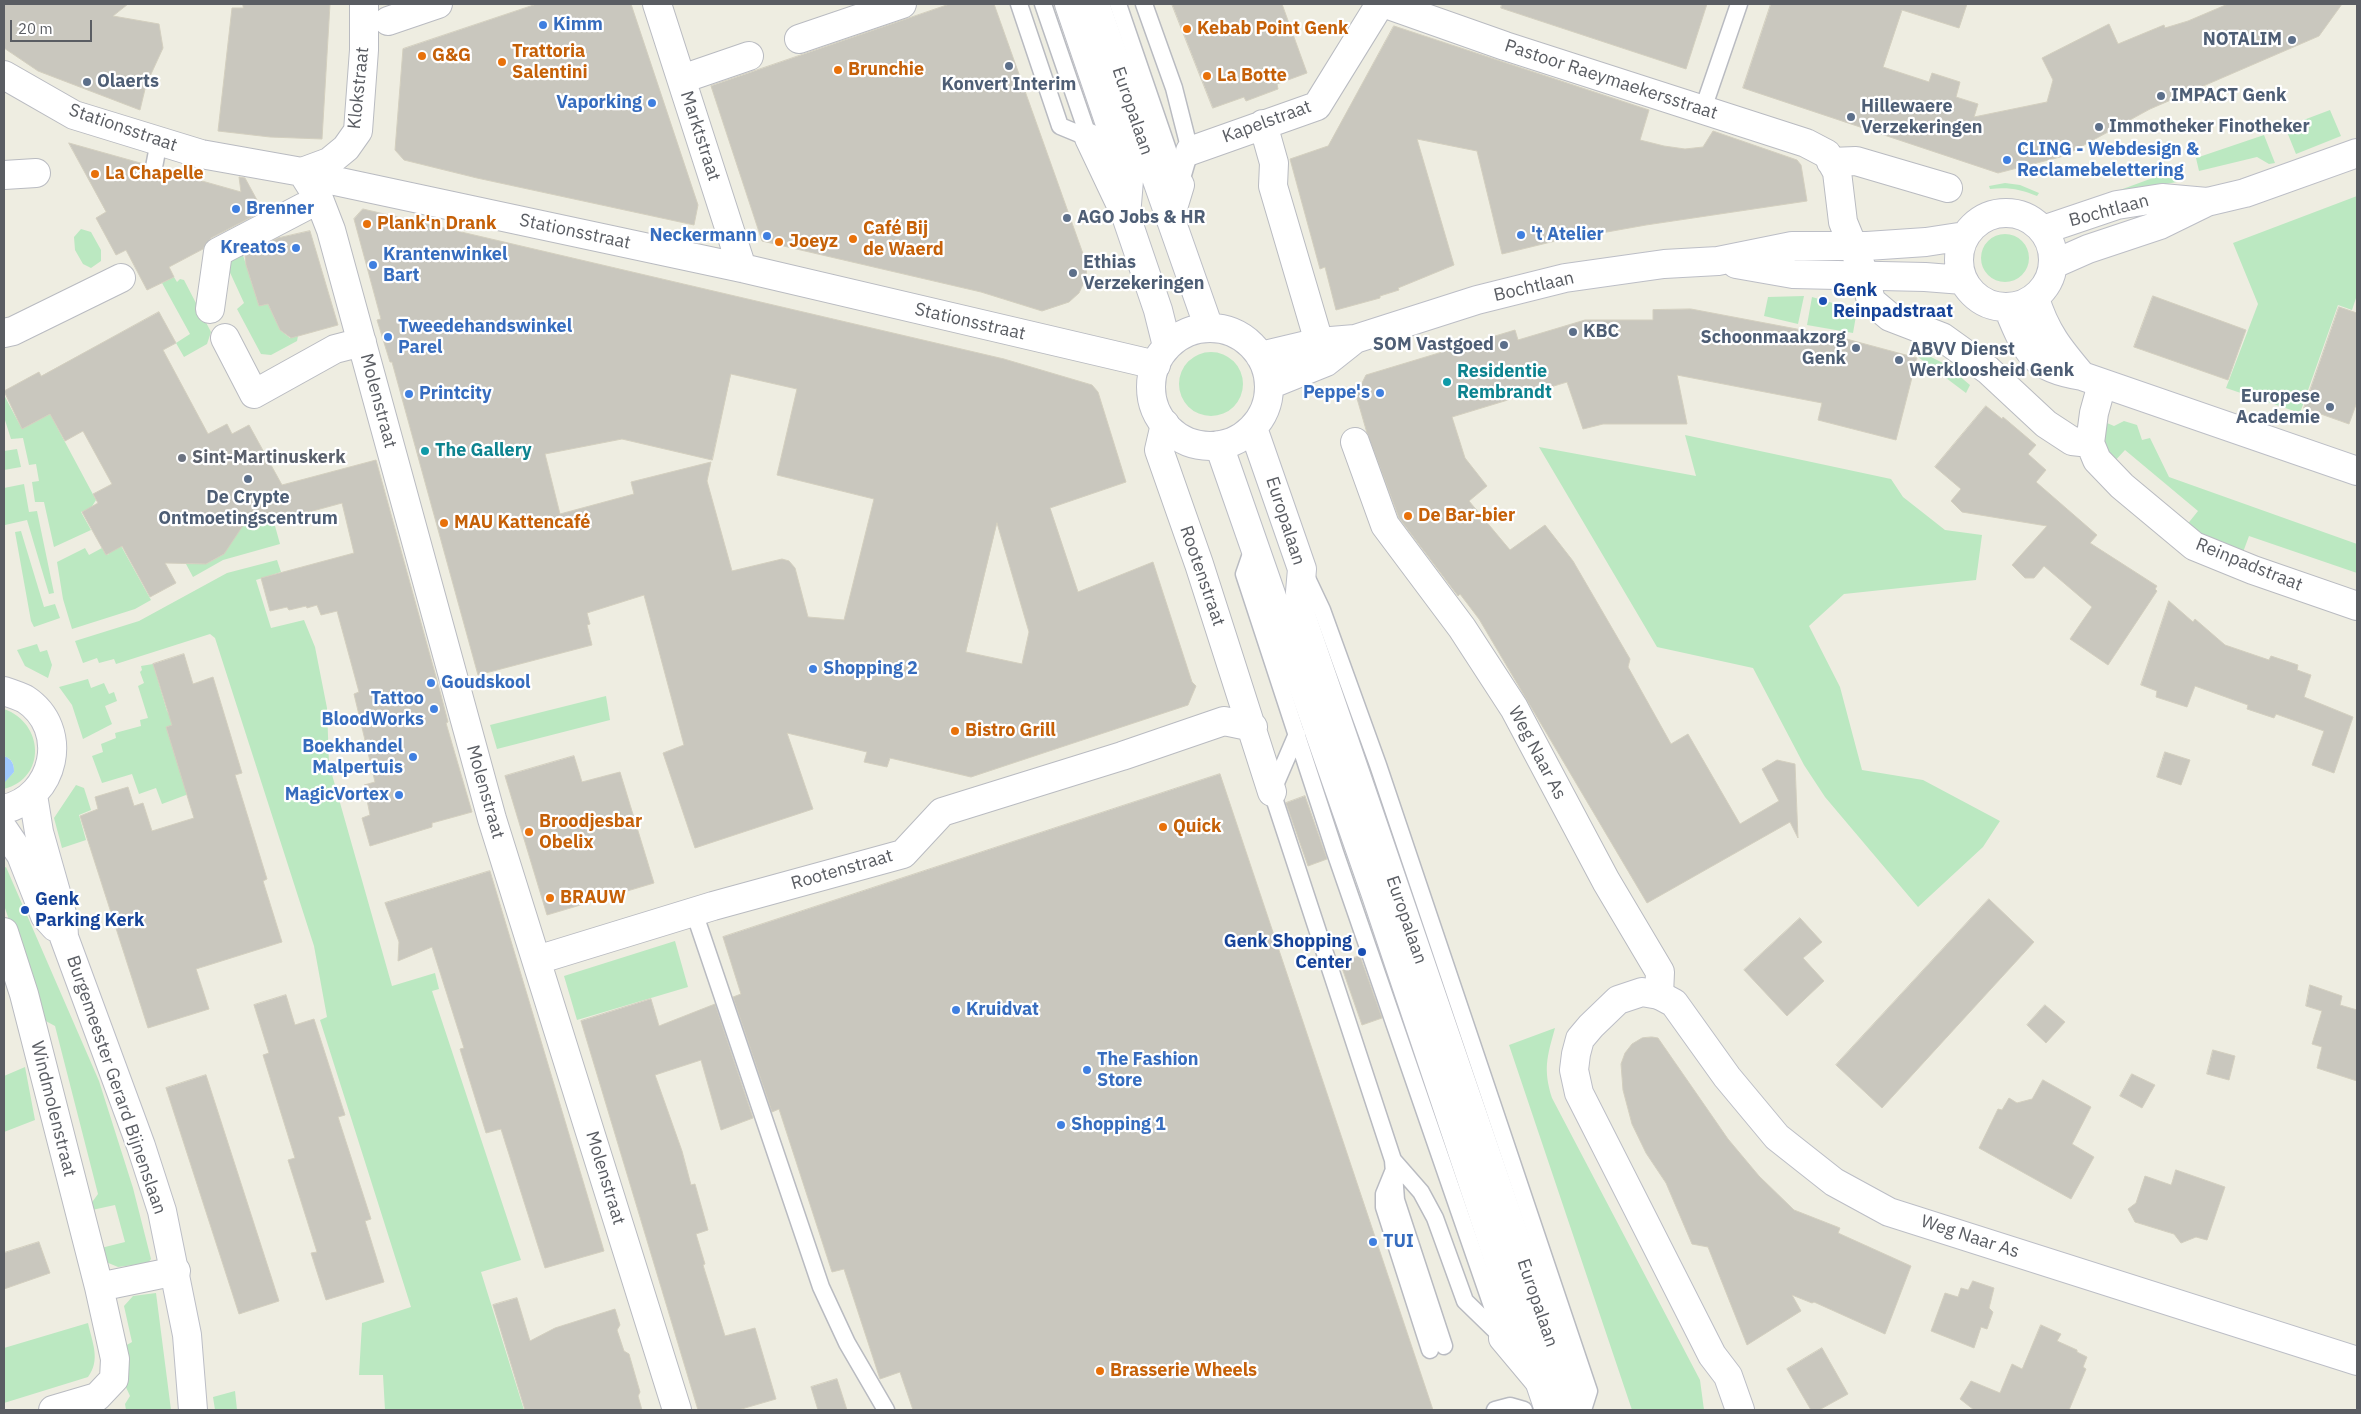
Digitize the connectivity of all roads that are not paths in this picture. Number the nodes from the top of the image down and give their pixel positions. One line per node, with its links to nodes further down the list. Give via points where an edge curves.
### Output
1 (364, 4): 29 (street, Klokstraat, via 358,131 346,148)
2 (438, 4): 14 (street)
3 (657, 4): 18 (street, Marktstraat)
4 (902, 4): 15 (street)
5 (1019, 4): 21 (lane, via 1060,126)
6 (1042, 4): 21 (lane, Europalaan)
7 (1069, 4): 34 (street, Europalaan, via 1129,180)
8 (1095, 4): 35 (street, Europalaan)
9 (1118, 4): 30 (lane, Europalaan)
10 (1144, 4): 23 (lane, via 1174,88)
11 (1380, 4): 20 (street, Kapelstraat, via 1316,106)
12 (1386, 4): 19 (street, Pastoor Raeymaekersstraat)
13 (1739, 4): 19 (lane)
14 (388, 21)
15 (799, 39)
16 (749, 56): 18 (street)
17 (4, 75): 22 (street, Stationsstraat, via 74,115)
18 (682, 79): 41 (street, Marktstraat)
19 (1703, 109): 25 (street, Pastoor Raeymaekersstraat, via 1806,143 1827,154)
20 (1263, 124): 23 (street, Kapelstraat); 52 (street, via 1274,163 1273,186)
21 (1088, 138): 34 (street, Europalaan)
22 (159, 141): 26 (lane); 29 (street, Stationsstraat, via 201,154)
23 (1190, 151): 30 (lane)
24 (2357, 153): 32 (street, Bochtlaan, via 2245,193)
25 (1831, 162): 31 (street, via 1856,161); 38 (street, via 1837,172 1843,222)
26 (154, 167)
27 (36, 174): 28 (street)
28 (4, 175)
29 (314, 176): 41 (street, Stationsstraat); 53 (street, Molenstraat, via 319,199 332,230)
30 (1180, 185): 35 (street)
31 (1948, 188)
32 (2207, 202): 36 (street, Bochtlaan, via 2162,198 2117,205); 40 (street, Bochtlaan, via 2160,225)
33 (304, 207): 47 (street, via 218,252)
34 (1126, 216): 54 (street, Europalaan, via 1158,310)
35 (1170, 218): 48 (street, Europalaan)
36 (2043, 230): 37 (street, via 2029,218 2012,213 1994,214); 40 (street, Bochtlaan, via 2052,246)
37 (1965, 236): 38 (street, Bochtlaan, via 1926,242); 44 (street, via 1959,266)
38 (1852, 245): 39 (street, Bochtlaan, via 1792,246); 42 (street)
39 (1718, 261): 42 (street, Bochtlaan, via 1794,274); 51 (street, Bochtlaan, via 1664,264 1564,278 1477,300)
40 (2054, 264): 45 (street, via 2050,280)
41 (742, 268): 54 (street, Stationsstraat, via 1128,359)
42 (1864, 276): 44 (street, Bochtlaan); 61 (street, via 1871,301 1890,317 1942,337 1988,370 2046,424 2072,442)
43 (121, 278): 49 (street)
44 (1963, 280): 46 (street, via 1974,295 1990,305)
45 (2035, 298): 46 (street); 56 (street, via 2044,327 2062,354)
46 (2008, 308): 56 (street, via 2024,345 2042,364 2058,372)
47 (210, 310)
48 (1209, 328): 54 (street, via 1180,336); 55 (street, via 1238,335)
49 (4, 334)
50 (225, 338): 53 (street, via 254,394 335,349)
51 (1355, 339): 52 (street, Bochtlaan); 57 (street, Bochtlaan, via 1326,362)
52 (1318, 342): 55 (street, Bochtlaan)
53 (353, 344): 77 (street, Molenstraat, via 492,819)
54 (1161, 356): 58 (street, Europalaan, via 1152,380 1152,396 1156,411)
55 (1260, 356): 57 (street, via 1267,370)
56 (2092, 380): 61 (street, via 2094,413); 63 (street)
57 (1269, 385): 59 (street, via 1268,400)
58 (1165, 424): 62 (street, Europalaan, via 1180,437 1199,445); 68 (street, Rootenstraat, via 1160,450)
59 (1253, 428): 62 (street, Europalaan); 65 (street, Europalaan)
60 (1355, 442): 78 (street, Weg Naar As, via 1385,525 1462,628 1514,708 1606,881 1660,972)
61 (2090, 443): 66 (street, Reinpadstraat, via 2097,460 2122,486 2194,546)
62 (1219, 445): 64 (street, Europalaan)
63 (2357, 471)
64 (1254, 544): 69 (lane, via 1244,574); 86 (street, Europalaan)
65 (1302, 569): 94 (street, Europalaan, via 1300,615); 95 (lane, via 1322,610 1378,765 1589,1391)
66 (2357, 606)
67 (4, 690): 71 (street, via 25,699 42,714 51,734 53,756 46,778)
68 (1253, 727): 70 (street, Rootenstraat); 74 (street, Rootenstraat, via 1224,722 942,812 903,854)
69 (1297, 734): 70 (lane); 82 (lane, via 1334,852)
70 (1272, 792): 79 (lane)
71 (33, 795): 72 (street); 76 (street, Burgemeester Gerard Bijnenslaan, via 39,832 63,917)
72 (4, 809)
73 (4, 830): 76 (street, Burgemeester Gerard Bijnenslaan, via 21,855 46,916)
74 (698, 911): 77 (street, Rootenstraat); 90 (lane, via 821,1288 847,1343)
75 (4, 932): 81 (street, Windmolenstraat, via 24,994)
76 (64, 937): 80 (street, Burgemeester Gerard Bijnenslaan, via 141,1146 162,1211)
77 (547, 957): 89 (street, Molenstraat)
78 (1659, 995): 84 (street, via 1642,992 1618,1000 1580,1039 1574,1070 1579,1093); 85 (street, Weg Naar As, via 1674,1002 1727,1077 1777,1137 1834,1182 1889,1212)
79 (1394, 1165): 82 (lane, via 1421,1192 1436,1218 1466,1301); 83 (lane, via 1396,1200)
80 (176, 1271): 81 (street); 88 (street, Burgemeester Gerard Bijnenslaan, via 187,1335)
81 (99, 1287): 87 (street, Windmolenstraat, via 115,1359 114,1379 98,1397)
82 (1503, 1338): 86 (street)
83 (1437, 1348)
84 (1712, 1355): 96 (street); 97 (street, via 1728,1376)
85 (2357, 1360)
86 (1540, 1383): 93 (street, Europalaan)
87 (54, 1410)
88 (193, 1410)
89 (676, 1410)
90 (886, 1410)
91 (1495, 1410): 92 (lane, via 1510,1406)
92 (1524, 1410)
93 (1548, 1410)
94 (1574, 1410)
95 (1583, 1410)
96 (1724, 1410)
97 (1740, 1410)

